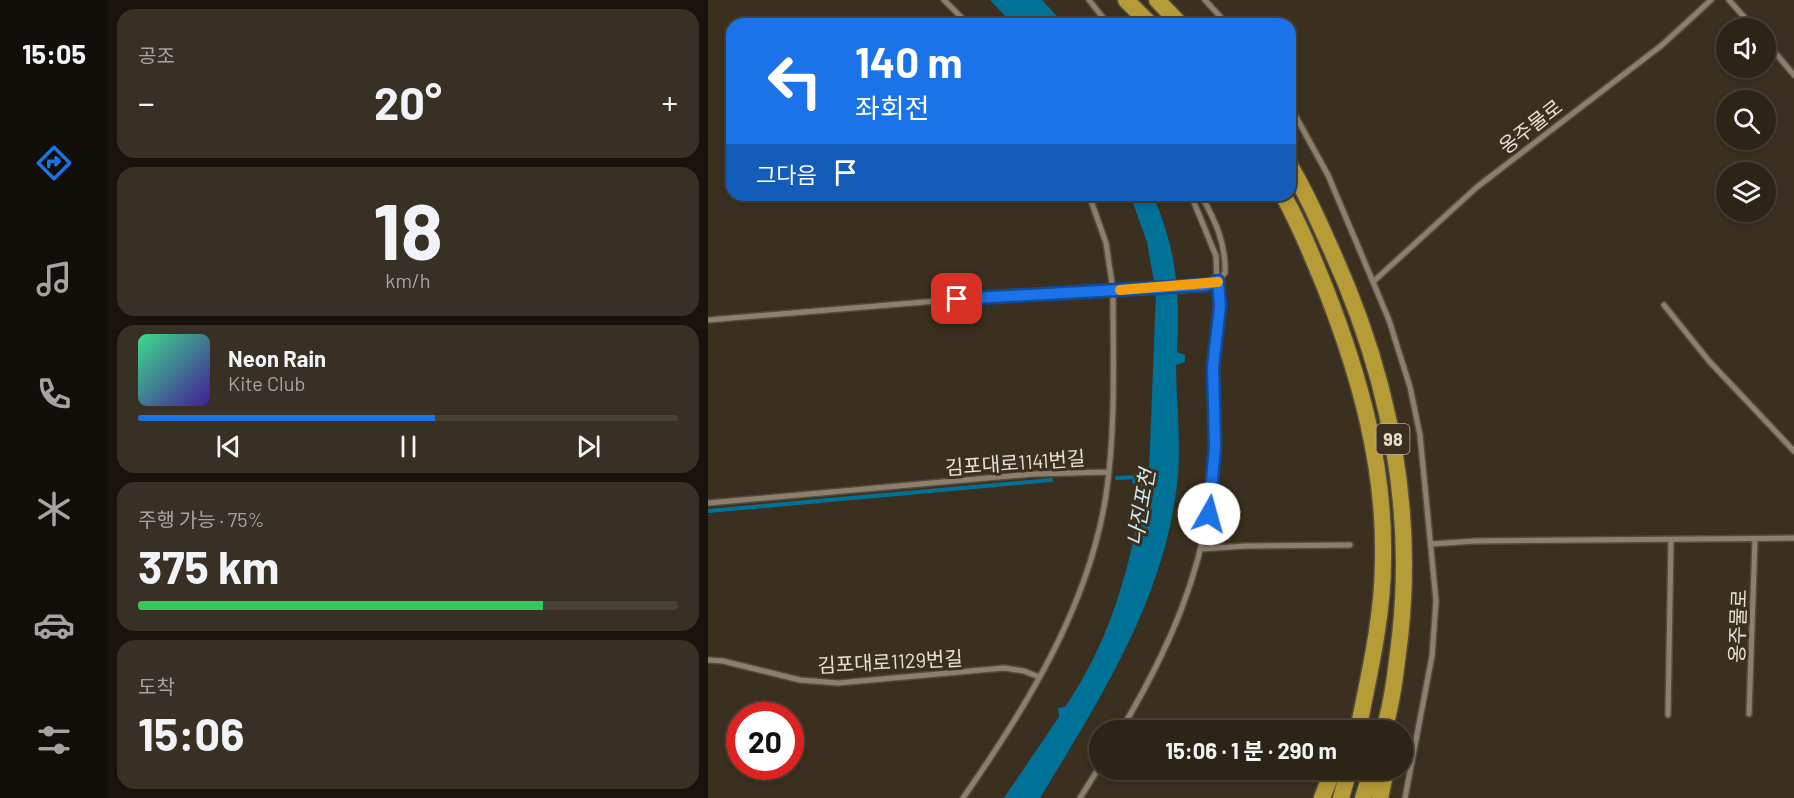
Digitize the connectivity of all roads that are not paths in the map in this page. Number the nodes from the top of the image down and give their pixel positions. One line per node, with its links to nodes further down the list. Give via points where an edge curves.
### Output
1 (944, 0): 8 (lane)
2 (1089, 0): 9 (lane)
3 (1126, 0): 10 (highway)
4 (1157, 0): 11 (highway)
5 (1205, 0): 12 (lane)
6 (1711, 0): 23 (lane, 옹주물로, via 1662,45 1477,187)
7 (1729, 0): 13 (lane)
8 (962, 18)
9 (1103, 18)
10 (1144, 18)
11 (1174, 18)
12 (1222, 18)
13 (1745, 18)
14 (1776, 54): 15 (lane)
15 (1794, 75)
16 (1296, 117): 23 (lane, via 1328,175)
17 (1296, 177): 39 (highway, 98, via 1353,298 1389,411 1405,550 1404,602)
18 (1091, 201): 24 (lane, via 1106,243)
19 (1193, 201): 22 (lane, via 1216,256)
20 (1204, 201): 22 (lane, via 1217,225 1226,257 1225,273)
21 (1286, 201): 37 (highway, 98, via 1336,315 1358,377 1370,427 1382,498 1383,561)
22 (1218, 281): 24 (lane); 35 (lane, via 1213,469)
23 (1374, 281): 34 (lane, via 1401,354 1416,413)
24 (1113, 290): 26 (lane); 28 (lane, via 1112,445)
25 (1664, 304): 27 (lane, via 1709,361)
26 (708, 320)
27 (1794, 451)
28 (1108, 472): 29 (lane, 김포대로1141번길, via 1033,474); 38 (lane, 김포대로1141번길, via 1102,516 1088,565)
29 (708, 503)
30 (1794, 538): 31 (lane)
31 (1755, 539): 32 (lane); 40 (lane, 옹주물로)
32 (1671, 540): 34 (lane); 41 (lane)
33 (1350, 544): 35 (lane)
34 (1431, 544): 58 (lane, via 1436,580 1435,629)
35 (1201, 549): 42 (lane, via 1179,620)
36 (708, 660): 38 (lane, 김포대로1129번길, via 817,682 859,682 1004,668)
37 (1369, 676): 43 (highway); 44 (highway, 98)
38 (1039, 677): 52 (lane, 김포대로1141번길, via 1000,745)
39 (1393, 700): 45 (highway, 98); 46 (highway)
40 (1749, 714)
41 (1668, 715)
42 (1126, 720)
43 (1352, 720)
44 (1360, 720)
45 (1387, 720)
46 (1392, 720)
47 (1091, 780): 53 (lane)
48 (1329, 780): 54 (highway)
49 (1346, 780): 55 (highway)
50 (1369, 780): 56 (highway)
51 (1384, 780): 57 (highway)
52 (963, 798)
53 (1080, 798)
54 (1322, 798)
55 (1341, 798)
56 (1363, 798)
57 (1380, 798)
58 (1406, 798)

